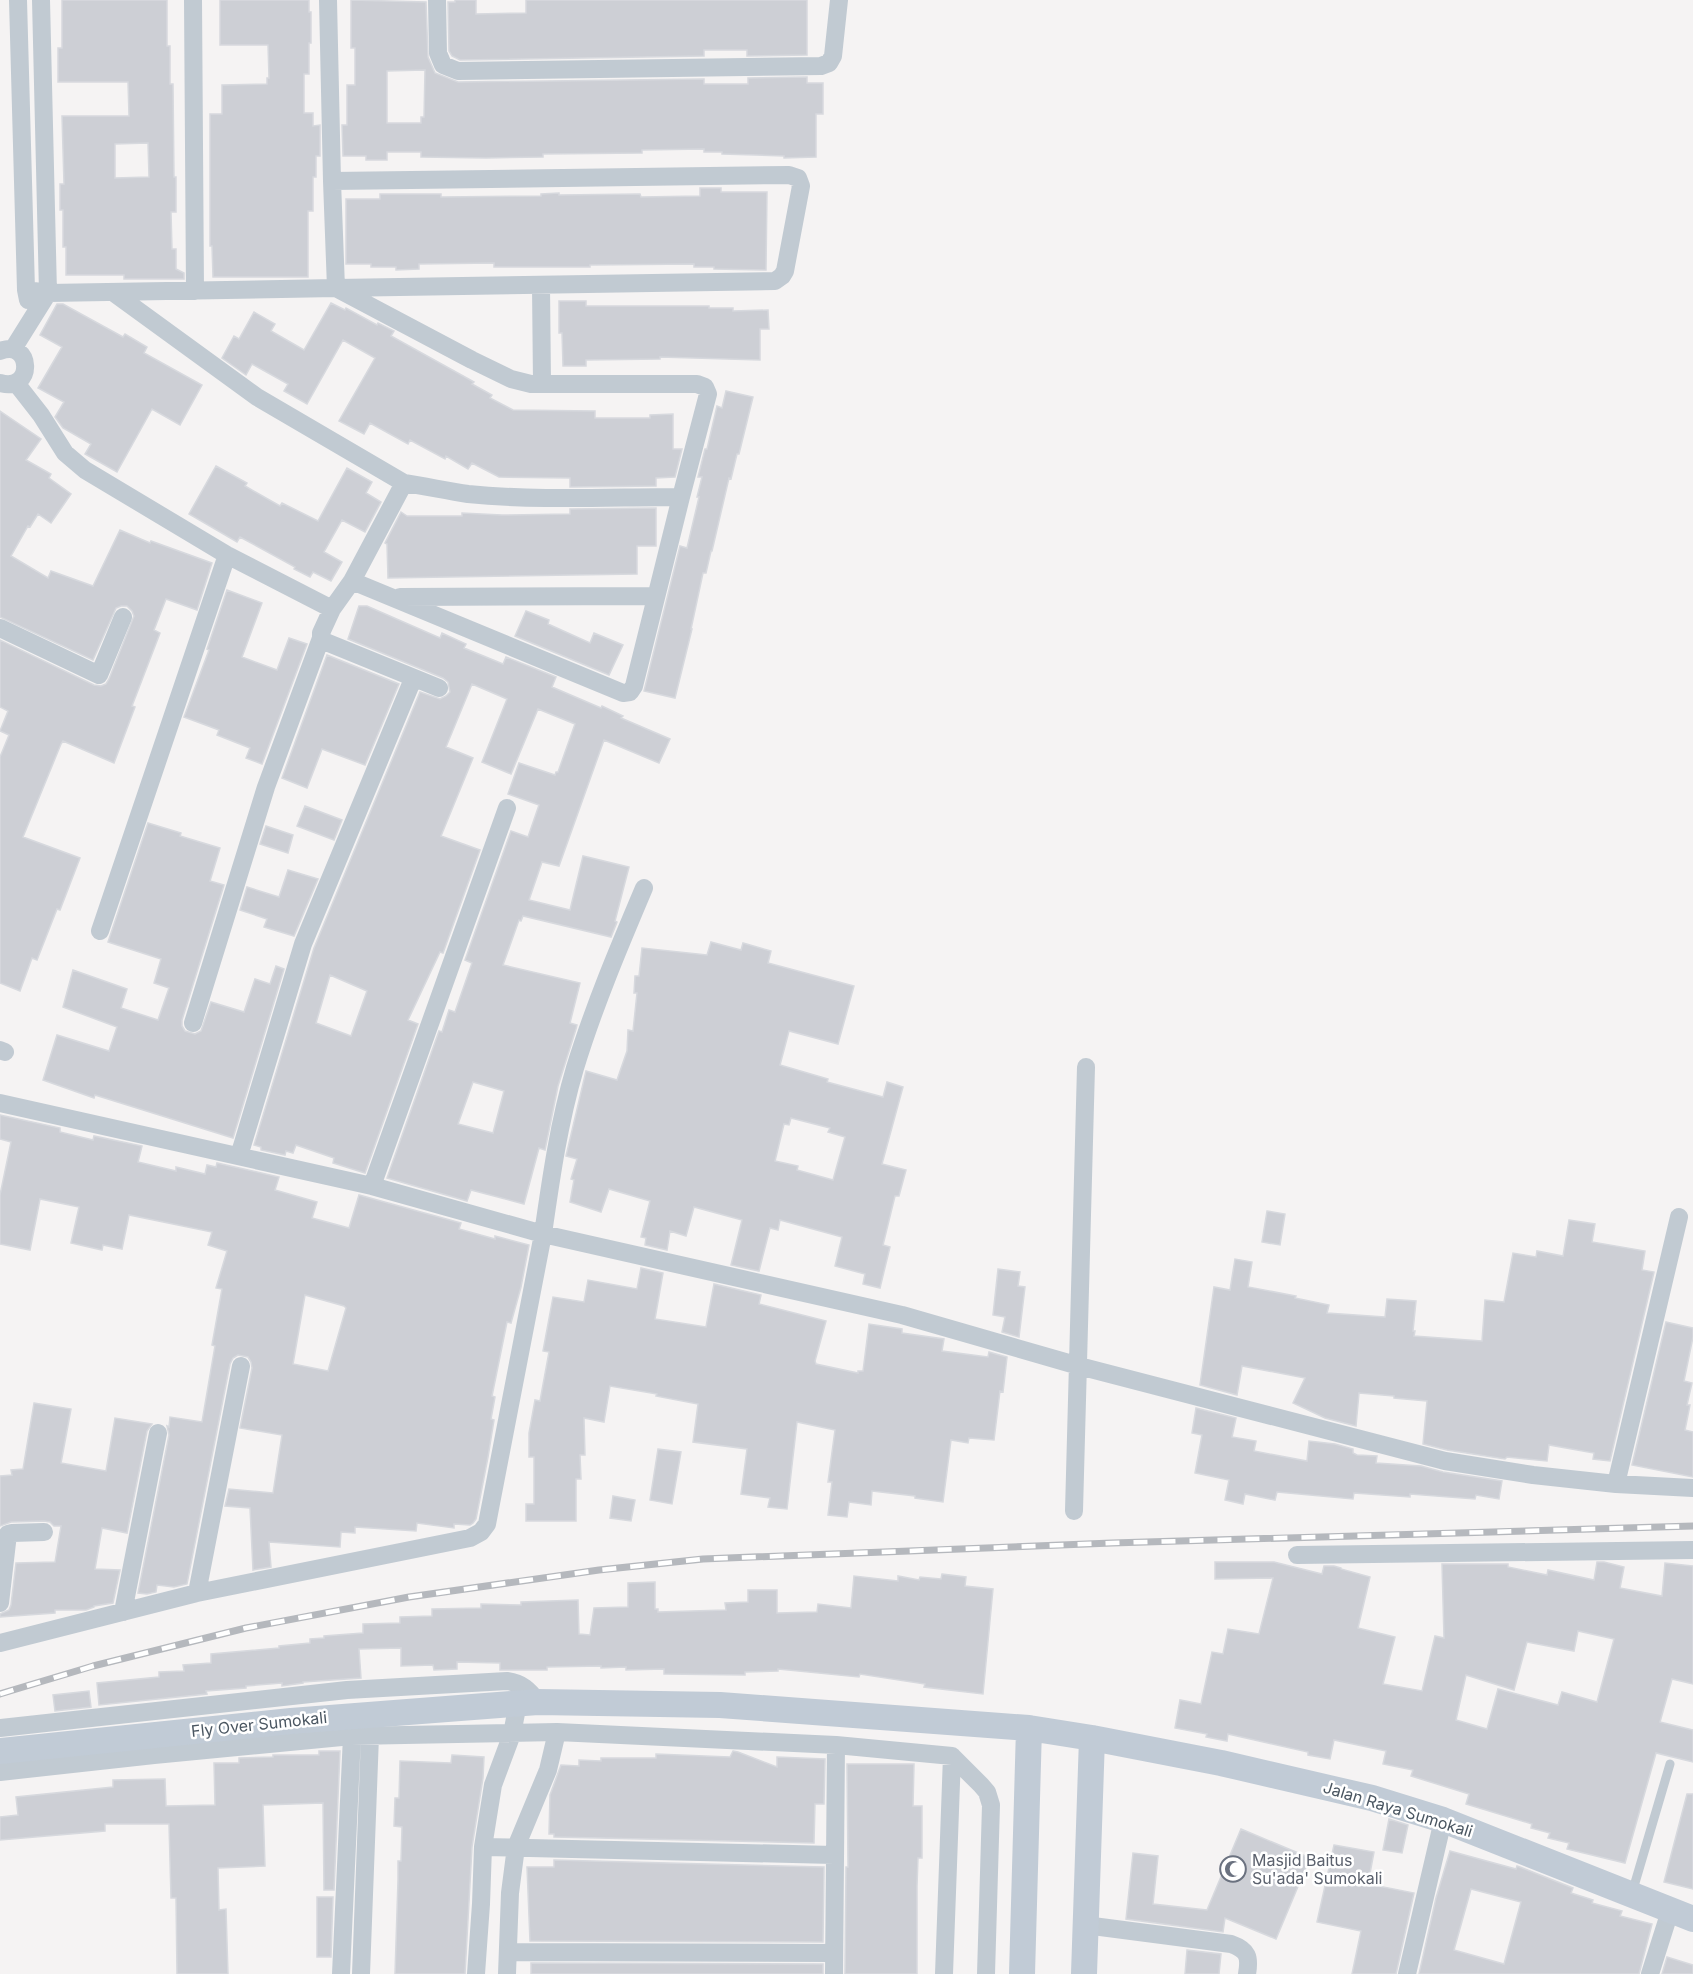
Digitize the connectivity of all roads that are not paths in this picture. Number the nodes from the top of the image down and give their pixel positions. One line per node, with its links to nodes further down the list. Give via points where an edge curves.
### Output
1 (41, 0): 7 (street)
2 (193, 0): 18 (street)
3 (328, 0): 12 (street)
4 (437, 0): 5 (street, via 438,53 443,65 458,71 821,66 833,56)
5 (839, 0)
6 (18, 9): 7 (street); 9 (street)
7 (42, 20): 8 (street)
8 (43, 83): 9 (street); 10 (street)
9 (20, 84): 11 (street)
10 (45, 161): 11 (street); 14 (street)
11 (22, 162): 13 (street)
12 (332, 181): 15 (street, via 789,175 800,182 785,271 775,281); 16 (street)
13 (23, 218): 14 (street); 17 (street)
14 (46, 218): 20 (street)
15 (541, 286): 16 (street); 24 (street)
16 (336, 288): 18 (street); 24 (street, via 511,379)
17 (26, 290): 20 (street); 21 (street)
18 (195, 291): 19 (street)
19 (114, 292): 20 (street); 25 (street, via 257,397)
20 (48, 293): 21 (street)
21 (32, 320): 22 (street)
22 (6, 350): 23 (street, via 24,358 26,365 21,379)
23 (8, 383): 27 (street, via 41,415 74,462)
24 (542, 384): 26 (street, via 705,387 708,394)
25 (404, 483): 26 (street, via 491,496); 28 (street)
26 (681, 497): 29 (street)
27 (227, 555): 31 (street); 39 (street)
28 (352, 581): 30 (street); 31 (street)
29 (656, 596): 30 (street); 30 (street, via 634,687 623,693)
30 (392, 597)
31 (332, 609): 34 (street)
32 (123, 617): 33 (street, via 99,675)
33 (0, 628)
34 (321, 638): 35 (street); 40 (street, via 266,787)
35 (413, 679): 36 (street); 43 (street, via 303,944)
36 (440, 688)
37 (507, 808): 44 (street)
38 (644, 888): 46 (street, via 607,976 575,1070)
39 (100, 931)
40 (193, 1023)
41 (1086, 1067): 48 (street)
42 (0, 1102): 43 (street)
43 (239, 1156): 44 (street)
44 (372, 1186): 46 (street)
45 (1679, 1216): 50 (street)
46 (543, 1234): 48 (street, via 902,1315); 56 (street, via 484,1530 470,1538)
47 (242, 1366): 56 (street)
48 (1078, 1366): 50 (street, via 1445,1461); 52 (street)
49 (158, 1433): 58 (street)
50 (1616, 1484): 51 (street)
51 (1693, 1488)
52 (1074, 1511)
53 (44, 1532): 57 (street, via 8,1534)
54 (1693, 1550): 55 (street)
55 (1297, 1555)
56 (197, 1593): 58 (street)
57 (0, 1603)
58 (123, 1612): 59 (street)
59 (0, 1643)
60 (518, 1703): 61 (main road, Fly Over Sumokali, via 720,1705); 62 (street, via 524,1686 507,1681 347,1690); 65 (street); 69 (main road, Fly Over Sumokali, via 291,1720)
61 (927, 1720): 63 (main road, Jalan Raya Sumokali); 70 (street)
62 (0, 1728)
63 (1029, 1728): 67 (main road, Jalan Raya Sumokali); 90 (main road)
64 (557, 1732): 65 (street); 68 (street); 76 (street, via 548,1770)
65 (512, 1734): 66 (street); 75 (street, via 493,1785)
66 (361, 1736): 73 (street); 83 (street); 84 (street)
67 (1092, 1738): 74 (main road, Jalan Raya Sumokali, via 1309,1782); 80 (main road)
68 (836, 1745): 70 (street); 77 (street)
69 (0, 1751)
70 (926, 1754): 71 (street)
71 (952, 1756): 88 (street); 89 (street, via 987,1792 991,1806)
72 (1670, 1764): 78 (lane)
73 (0, 1772)
74 (1443, 1820): 78 (main road, Jalan Raya Sumokali); 93 (street)
75 (483, 1847): 76 (street); 85 (street)
76 (516, 1847): 77 (street); 81 (street)
77 (834, 1855): 82 (street)
78 (1631, 1895): 79 (main road, Jalan Raya Sumokali)
79 (1681, 1915): 94 (street)
80 (1085, 1925): 91 (main road); 92 (street, via 1231,1944 1248,1956)
81 (508, 1952): 82 (street); 86 (street)
82 (834, 1953): 87 (street)
83 (341, 1974)
84 (361, 1974)
85 (476, 1974)
86 (507, 1974)
87 (834, 1974)
88 (944, 1974)
89 (986, 1974)
90 (1022, 1974)
91 (1084, 1974)
92 (1247, 1974)
93 (1407, 1974)
94 (1650, 1974)

